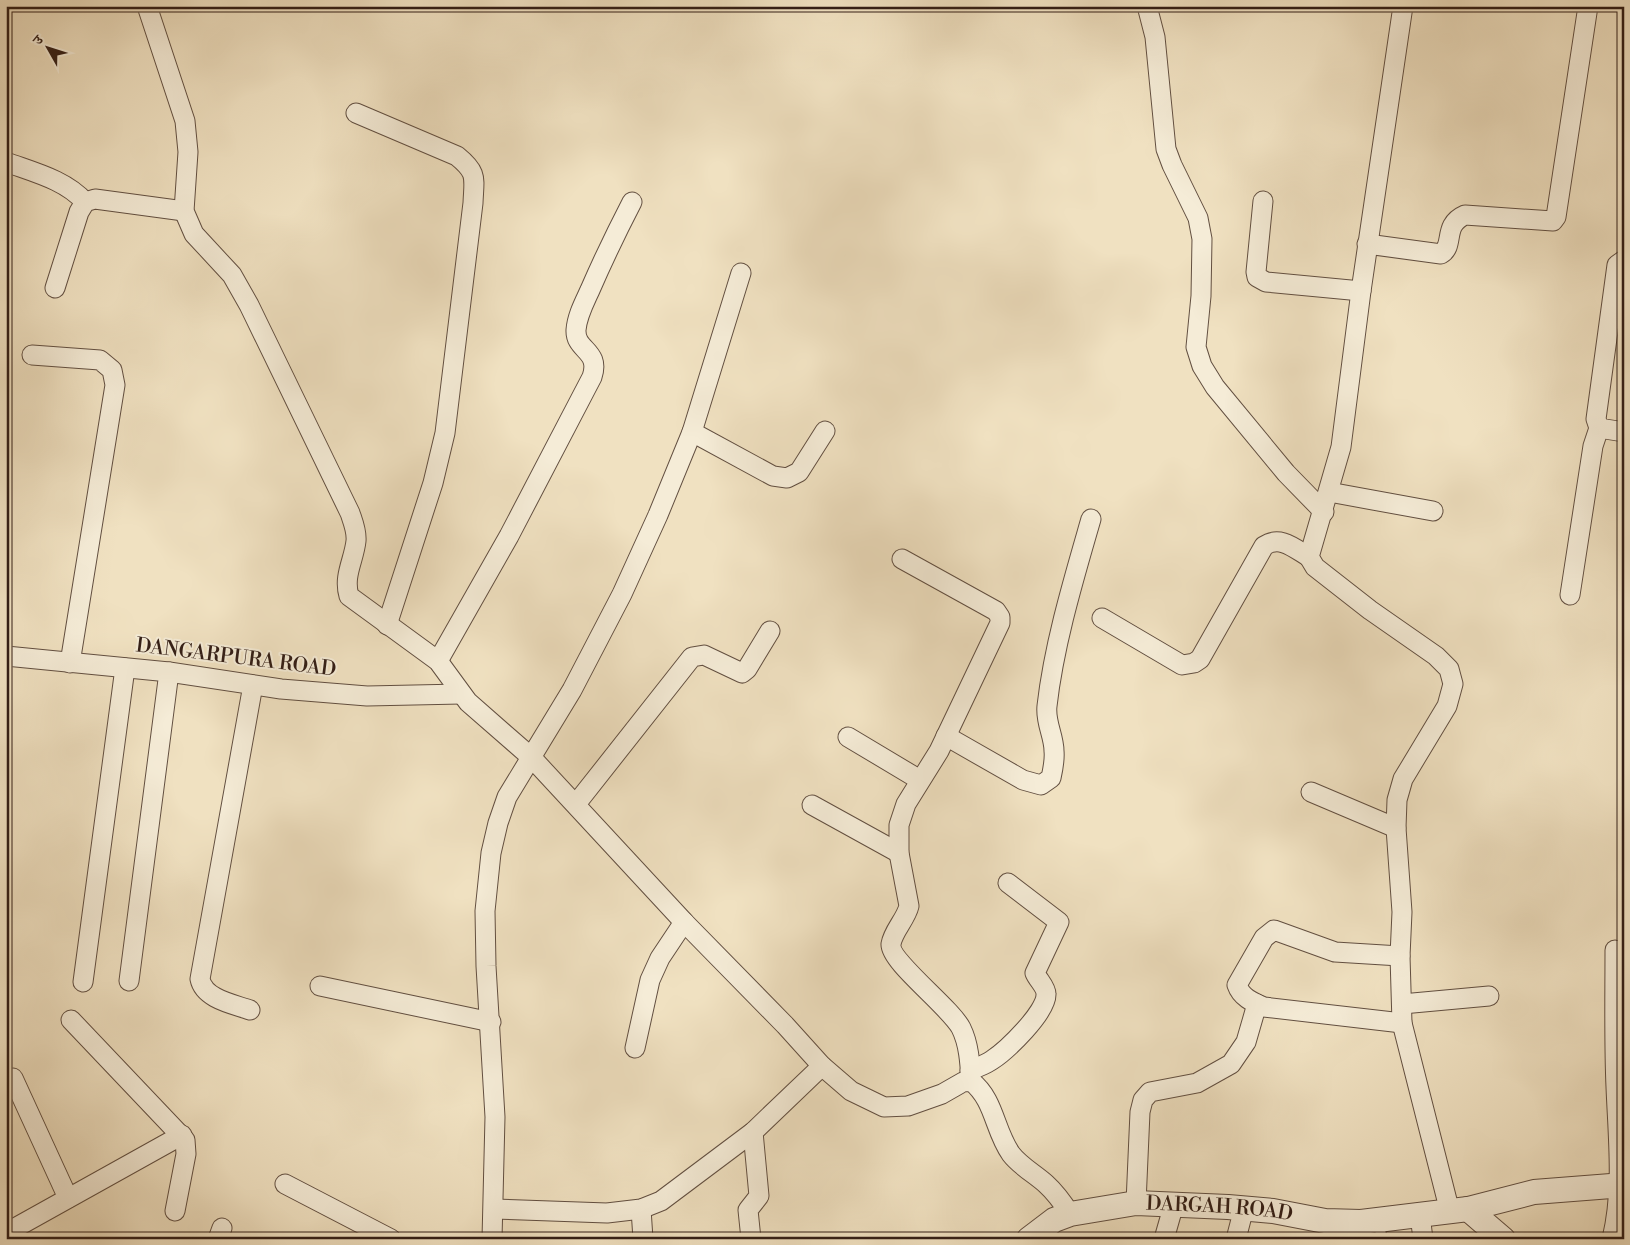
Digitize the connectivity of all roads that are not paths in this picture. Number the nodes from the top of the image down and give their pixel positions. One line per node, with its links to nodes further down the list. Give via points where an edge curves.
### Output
1 (147, 6): 10 (street, via 185,121 188,152)
2 (1147, 6): 23 (street, via 1155,37 1166,149 1198,218 1202,239 1196,347 1202,366 1215,387 1286,473)
3 (1403, 6): 11 (street)
4 (1588, 6): 11 (street, via 1553,221 1465,215 1456,218 1450,226 1446,248 1441,254)
5 (356, 113): 29 (street, via 457,156 470,166 474,177 445,433 433,483)
6 (6, 162): 8 (street, via 54,180 79,194)
7 (1264, 201): 15 (street, via 1257,277 1266,282)
8 (86, 202): 10 (street, via 95,199); 14 (street, via 79,212)
9 (632, 202): 32 (street, via 604,256 578,318 576,333 596,367 592,377 509,536)
10 (184, 211): 29 (street, via 194,234 232,275 249,305 350,513 356,540 348,573 349,596)
11 (1367, 244): 15 (street)
12 (1624, 260): 17 (street, via 1617,265 1596,419)
13 (741, 273): 19 (street)
14 (54, 288)
15 (1361, 291): 21 (street, via 1341,447)
16 (32, 355): 33 (street, via 100,360 112,370 115,385)
17 (1599, 428): 20 (street); 27 (street, via 1593,446)
18 (825, 431): 19 (street, via 799,472 787,478 773,476)
19 (692, 432): 40 (street, via 622,594)
20 (1624, 432)
21 (1329, 492): 22 (street); 23 (street)
22 (1433, 511)
23 (1324, 512): 25 (street)
24 (1092, 519): 38 (street, via 1076,571 1050,685 1048,728 1054,750 1051,778 1041,785 1023,780)
25 (1309, 557): 28 (street, via 1280,540 1264,546 1200,659 1187,665); 45 (street, via 1315,567 1449,669 1452,684 1447,706 1403,779 1397,800)
26 (902, 558): 38 (street, via 996,611 1000,617)
27 (1570, 595)
28 (1102, 618)
29 (387, 625): 32 (street)
30 (770, 631): 43 (street, via 742,672 704,655 692,657)
31 (6, 656): 33 (street, DANGARPURA ROAD)
32 (438, 661): 37 (street)
33 (70, 663): 34 (street, DANGARPURA ROAD)
34 (125, 668): 35 (street, DANGARPURA ROAD); 52 (street)
35 (170, 672): 36 (street, DANGARPURA ROAD); 51 (street)
36 (253, 685): 37 (street, DANGARPURA ROAD, via 367,696); 57 (street, via 200,979 202,988 210,995)
37 (461, 694): 40 (street)
38 (946, 736): 41 (street)
39 (848, 737): 41 (street)
40 (532, 758): 43 (street); 59 (street, via 507,797 491,853 486,966)
41 (920, 780): 46 (street, via 906,804 899,825)
42 (1311, 792): 45 (street)
43 (576, 804): 48 (street)
44 (812, 804): 46 (street)
45 (1396, 828): 50 (street, via 1402,912)
46 (899, 852): 63 (street, via 909,906 891,943 892,951 953,1016 962,1030 970,1057)
47 (1008, 882): 63 (street, via 1058,922 1035,973 1046,998 1012,1043)
48 (684, 922): 61 (street, via 650,980); 62 (street)
49 (1615, 950): 68 (street, via 1616,1085)
50 (1400, 956): 55 (street, via 1335,952 1274,930 1264,938 1237,985 1239,991); 56 (street)
51 (129, 981)
52 (83, 982)
53 (320, 986): 59 (street)
54 (1488, 996): 56 (street)
55 (1256, 1004): 60 (street); 70 (street, via 1246,1042 1232,1064 1197,1083 1150,1092 1143,1100)
56 (1402, 1004): 60 (street)
57 (250, 1010)
58 (72, 1020): 66 (street)
59 (491, 1022): 73 (street, via 496,1117)
60 (1402, 1023): 75 (street)
61 (634, 1048)
62 (822, 1066): 63 (street, via 851,1090 884,1107 908,1106 942,1094); 65 (street)
63 (970, 1076): 77 (street, via 989,1101 1012,1155 1047,1185)
64 (13, 1078): 69 (street)
65 (753, 1132): 74 (street, via 661,1201); 84 (street, via 759,1196 748,1210)
66 (182, 1135): 69 (street); 76 (street, via 186,1154)
67 (285, 1184): 81 (street)
68 (1622, 1184): 75 (street, DARGAH ROAD, via 1534,1192); 90 (street)
69 (68, 1198): 80 (street)
70 (1136, 1203): 71 (street, DARGAH ROAD); 77 (street, DARGAH ROAD)
71 (1174, 1204): 72 (street, DARGAH ROAD); 86 (street)
72 (1244, 1208): 79 (street, DARGAH ROAD); 87 (street)
73 (494, 1209): 74 (street, via 607,1213); 82 (street)
74 (641, 1209): 83 (street)
75 (1459, 1210): 78 (street, DARGAH ROAD); 89 (street)
76 (175, 1211)
77 (1070, 1214): 85 (street, DARGAH ROAD, via 1054,1220)
78 (1420, 1215): 79 (street, DARGAH ROAD); 88 (street)
79 (1380, 1230)
80 (6, 1233)
81 (391, 1239)
82 (492, 1239)
83 (642, 1239)
84 (751, 1239)
85 (1029, 1239)
86 (1164, 1239)
87 (1236, 1239)
88 (1423, 1239)
89 (1503, 1239)
90 (1612, 1239)

